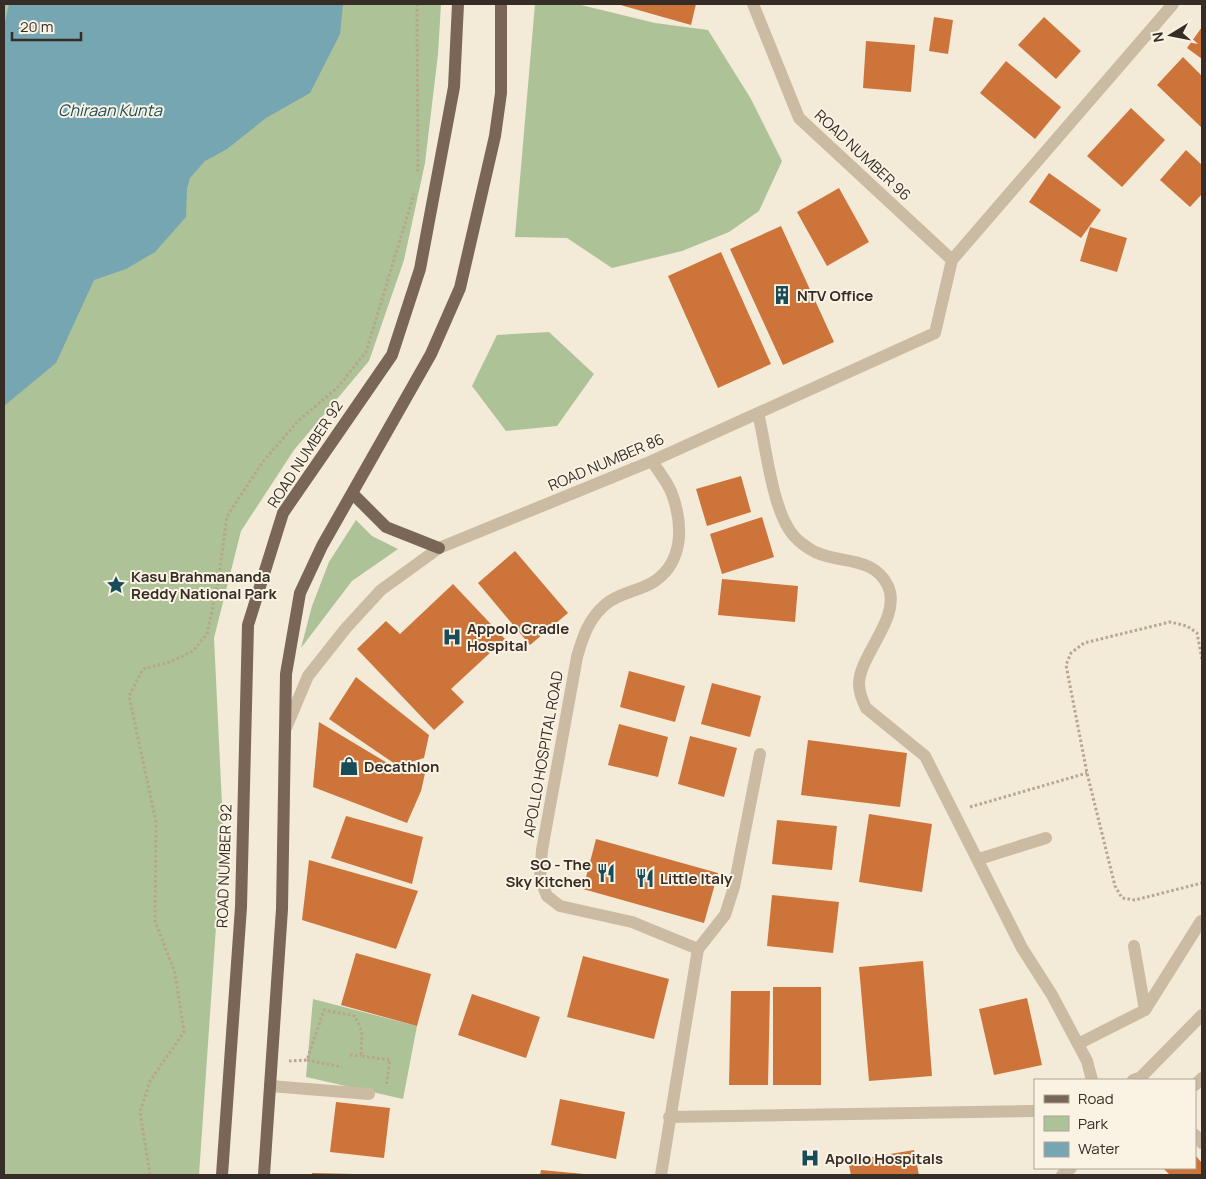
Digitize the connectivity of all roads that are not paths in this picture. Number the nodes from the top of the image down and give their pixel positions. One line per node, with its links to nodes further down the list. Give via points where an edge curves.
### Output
1 (458, 4): 26 (main road, ROAD NUMBER 92, via 454,87 424,250 392,354 283,513 248,626 241,907)
2 (501, 4): 8 (main road, via 501,93 496,128 460,288 431,354)
3 (753, 4): 5 (street, ROAD NUMBER 96, via 799,118)
4 (1173, 4): 5 (street)
5 (952, 260): 6 (street, ROAD NUMBER 86, via 935,333)
6 (758, 413): 7 (street, ROAD NUMBER 86); 13 (street, via 776,498 795,537 815,552 867,565 879,573 889,588 890,604 862,672 860,697 866,708 926,756)
7 (652, 461): 9 (street, ROAD NUMBER 86); 16 (street, APOLLO HOSPITAL ROAD, via 672,493 680,529 677,551 655,581 607,602 585,630 577,656 542,850 540,879 547,896 560,906 632,922)
8 (353, 494): 9 (main road, via 386,527); 10 (main road, via 322,546 300,593 286,674)
9 (439, 548): 10 (street, ROAD NUMBER 86, via 381,590 346,628 308,676)
10 (286, 728): 22 (main road, via 282,910)
11 (760, 754): 16 (street, via 734,887 725,915)
12 (1046, 838): 13 (street)
13 (978, 859): 19 (street, via 1022,948 1052,994)
14 (1202, 922): 17 (street)
15 (1134, 946): 17 (street)
16 (698, 949): 25 (street)
17 (1145, 1010): 19 (street)
18 (1202, 1015): 21 (street)
19 (1078, 1044): 20 (street, via 1087,1060)
20 (1092, 1079)
21 (1139, 1079)
22 (270, 1086): 23 (street); 27 (main road)
23 (369, 1094)
24 (1034, 1111): 25 (street)
25 (669, 1118): 28 (street)
26 (222, 1175)
27 (264, 1175)
28 (661, 1175)

